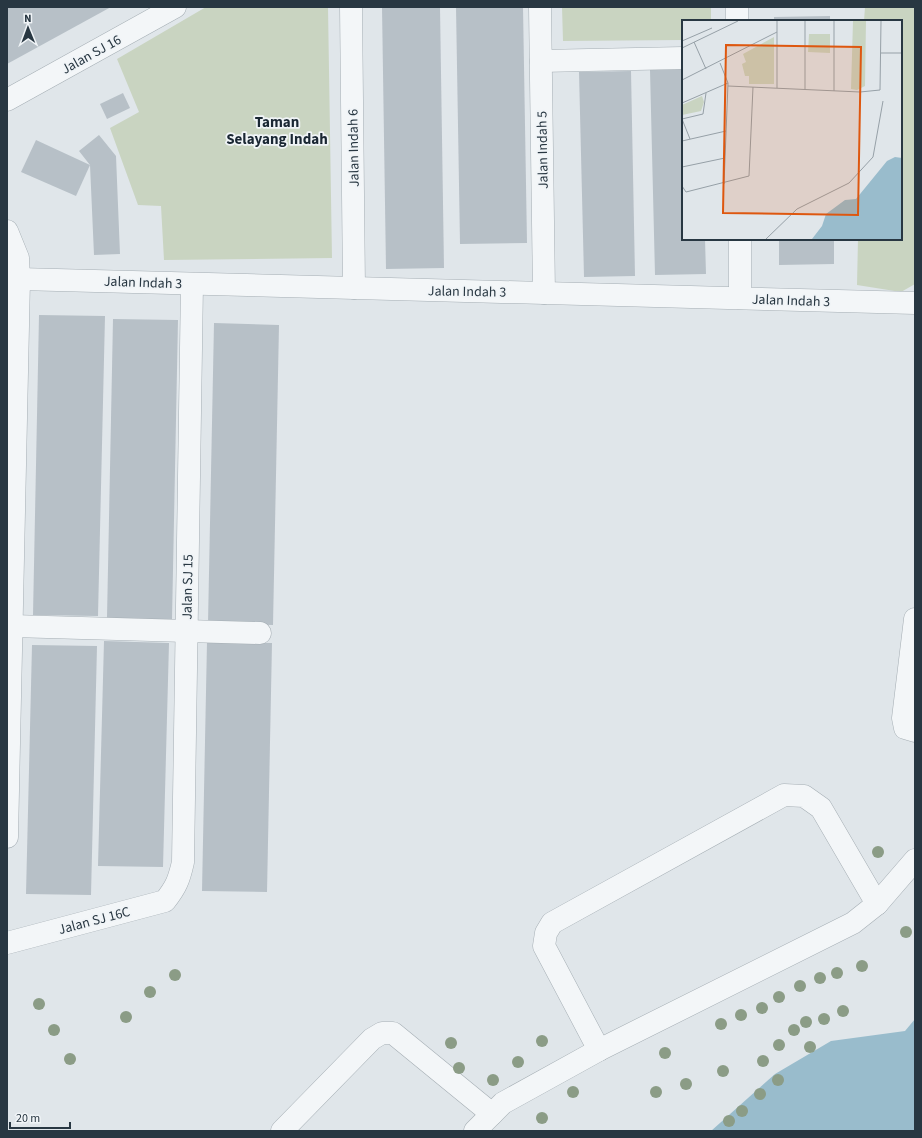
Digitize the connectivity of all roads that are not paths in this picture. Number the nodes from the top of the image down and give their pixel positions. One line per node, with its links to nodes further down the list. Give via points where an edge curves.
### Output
1 (175, 7): 5 (street, Jalan SJ 16)
2 (351, 7): 14 (street, Jalan Indah 6)
3 (540, 7): 8 (street, Jalan Indah 5)
4 (737, 7): 6 (street)
5 (142, 15): 9 (street, Jalan SJ 16)
6 (737, 20)
7 (682, 58): 8 (street)
8 (541, 60): 15 (street, Jalan Indah 5)
9 (7, 100)
10 (7, 231): 12 (street)
11 (740, 240): 16 (street)
12 (15, 267): 13 (street, Jalan Indah 3); 18 (street)
13 (192, 284): 14 (street, Jalan Indah 3); 21 (street, Jalan SJ 15)
14 (354, 288): 15 (street, Jalan Indah 3)
15 (544, 293): 16 (street, Jalan Indah 3)
16 (740, 298): 17 (street, Jalan Indah 3)
17 (915, 304)
18 (10, 585): 20 (street)
19 (915, 619): 23 (street, via 903,718 905,728)
20 (12, 626): 21 (street); 24 (street)
21 (187, 631): 22 (street); 27 (street, Jalan SJ 15, via 183,862)
22 (260, 633)
23 (915, 731)
24 (8, 764): 25 (street)
25 (7, 837)
26 (915, 860): 28 (street)
27 (175, 888): 29 (street, Jalan SJ 16C, via 165,901)
28 (877, 904): 30 (street, via 853,923); 30 (street, via 821,808 804,796 784,795 552,923 546,934 544,946)
29 (7, 944)
30 (599, 1050): 31 (street, via 503,1103)
31 (492, 1114): 32 (street, via 393,1033 382,1033 372,1039); 33 (street)
32 (282, 1131)
33 (475, 1131)

